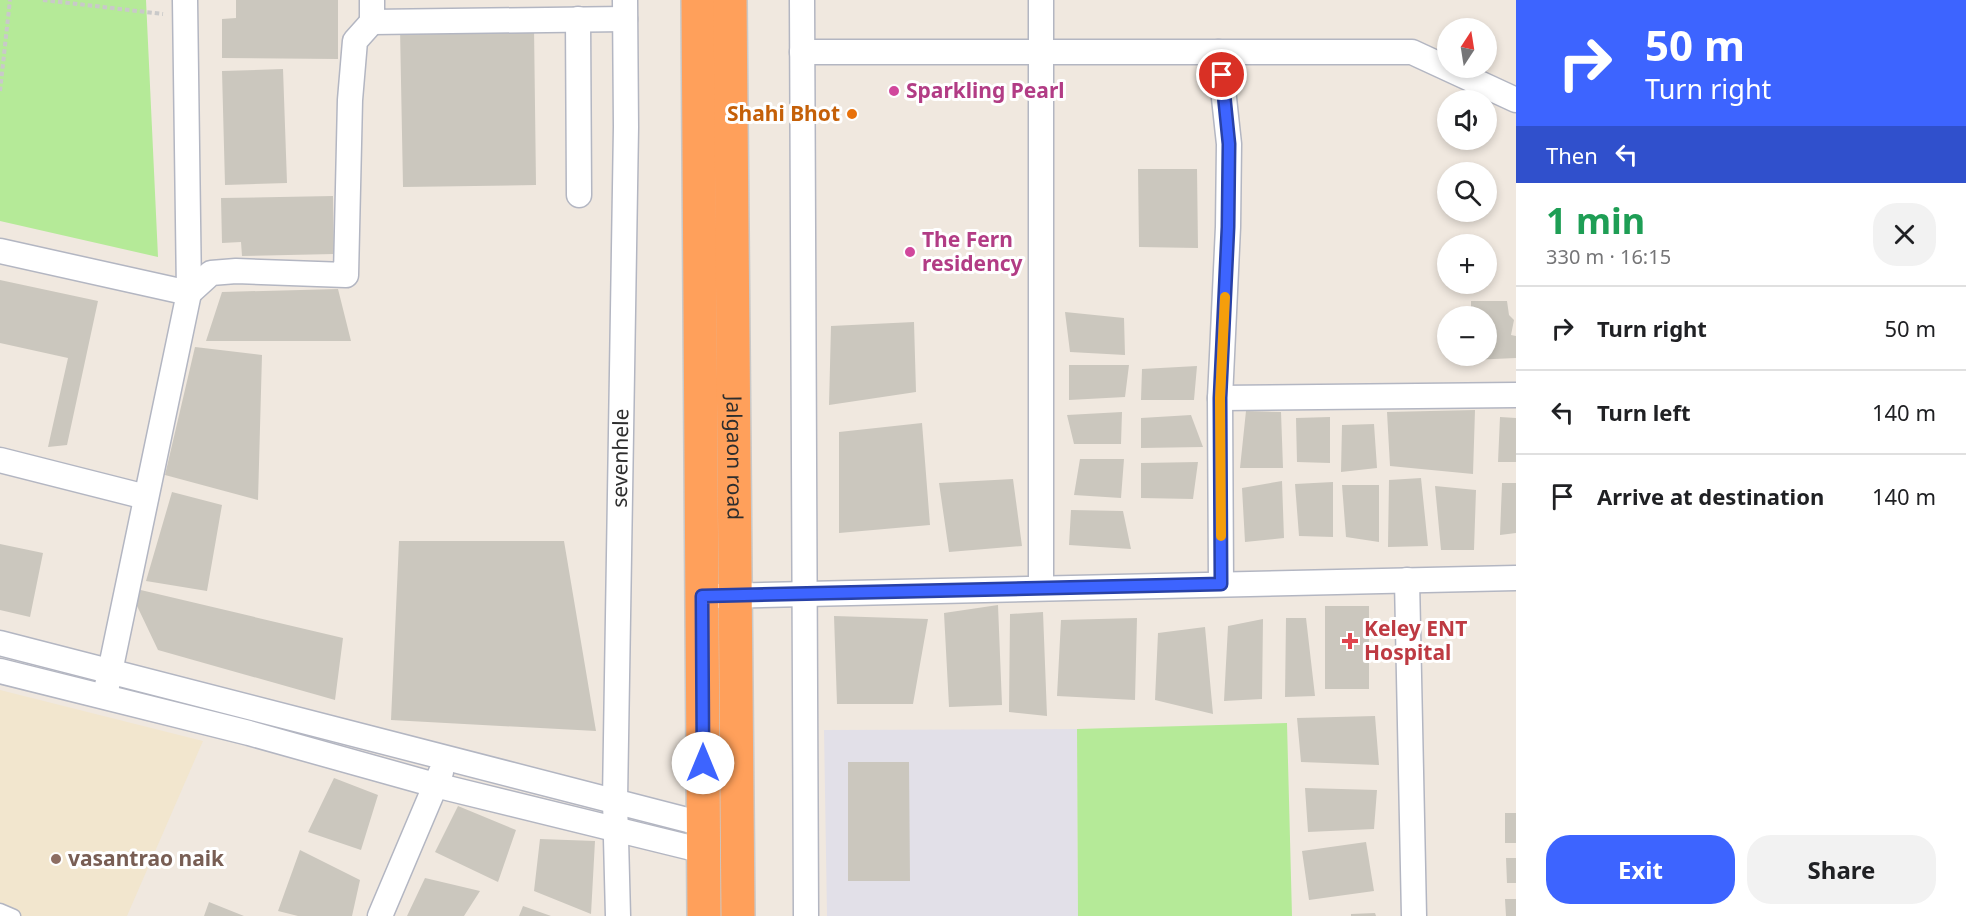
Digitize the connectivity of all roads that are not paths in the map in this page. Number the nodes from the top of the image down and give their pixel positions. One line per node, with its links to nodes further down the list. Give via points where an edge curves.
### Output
1 (698, 0): 26 (highway, Jalgaon road)
2 (730, 0): 25 (highway, Jalgaon road)
3 (802, 0): 9 (street)
4 (1041, 0): 10 (street)
5 (184, 8): 15 (street)
6 (625, 9): 8 (street); 33 (street, sevenhele)
7 (372, 11): 8 (street); 15 (street, via 355,41 346,275 211,273)
8 (578, 19): 13 (street)
9 (802, 52): 10 (street); 24 (street)
10 (1041, 52): 11 (street); 23 (street)
11 (1219, 52): 12 (street, via 1412,52); 17 (street, via 1229,144)
12 (1516, 100)
13 (579, 195)
14 (0, 251): 15 (street)
15 (189, 293): 19 (street)
16 (1516, 395): 17 (street)
17 (1220, 398): 22 (street)
18 (0, 460): 19 (street)
19 (147, 497): 29 (street)
20 (1516, 578): 21 (street)
21 (1407, 580): 22 (street); 43 (street)
22 (1221, 584): 23 (street)
23 (1041, 588): 24 (street)
24 (804, 594): 25 (street); 42 (street)
25 (735, 595): 26 (street); 41 (highway, Jalgaon road)
26 (702, 596): 35 (highway, Jalgaon road)
27 (0, 643): 29 (street)
28 (0, 671): 30 (street)
29 (111, 671): 30 (street); 31 (street)
30 (106, 698): 32 (street)
31 (448, 757): 32 (street); 33 (street)
32 (435, 785): 34 (street); 38 (street)
33 (615, 800): 34 (street, sevenhele); 35 (street)
34 (615, 831): 35 (street); 39 (street, sevenhele)
35 (703, 837): 40 (highway, Jalgaon road)
36 (0, 910): 37 (lane)
37 (14, 916)
38 (380, 916)
39 (618, 916)
40 (704, 916)
41 (738, 916)
42 (806, 916)
43 (1414, 916)

